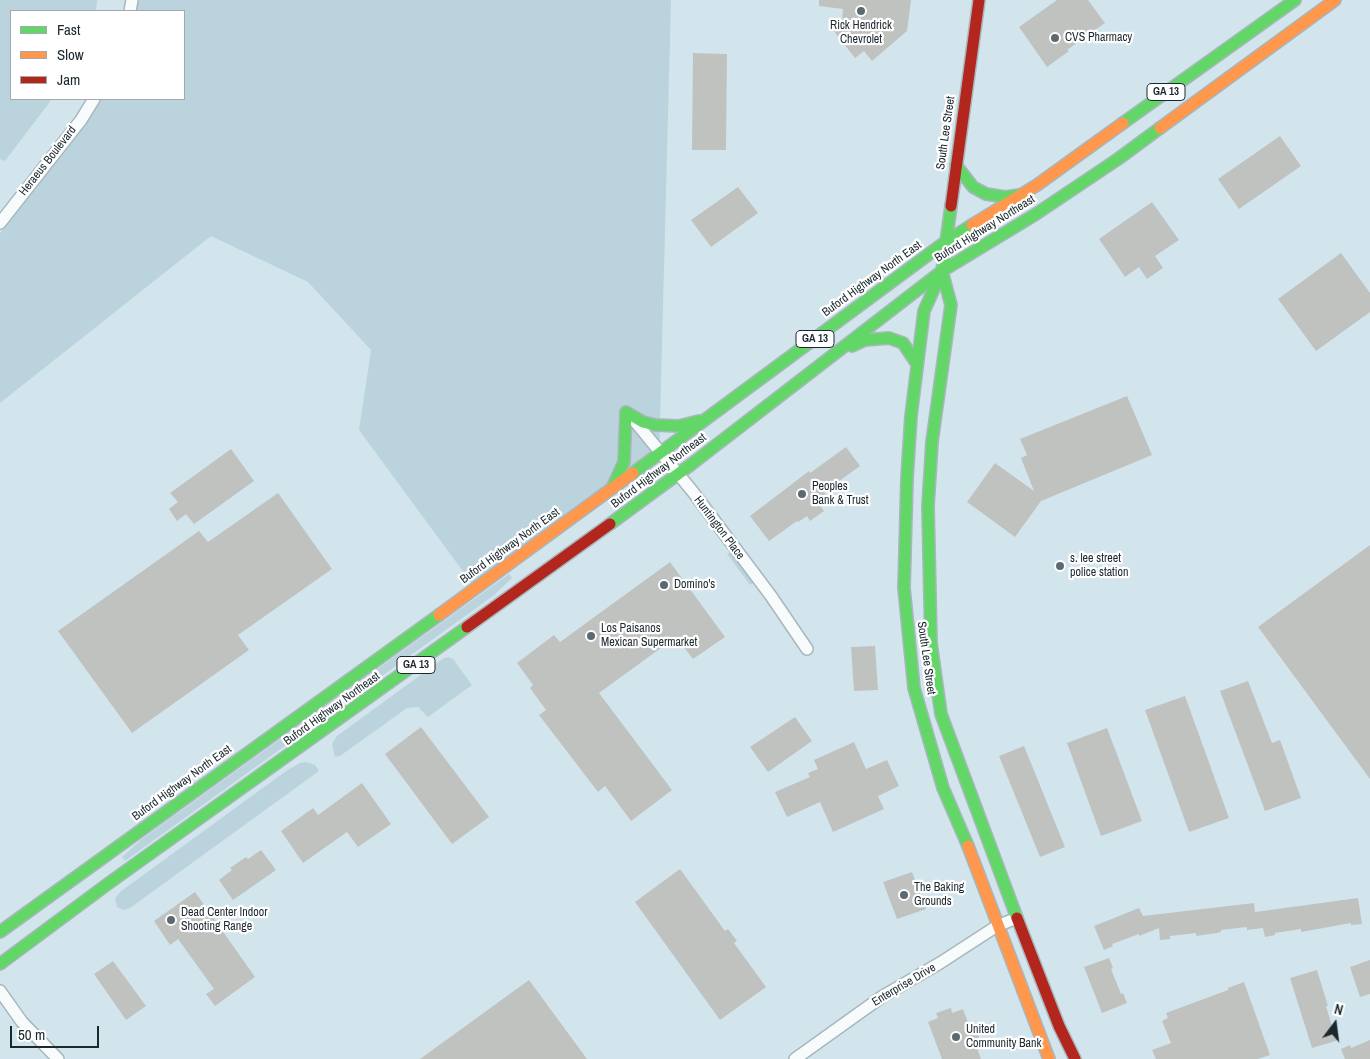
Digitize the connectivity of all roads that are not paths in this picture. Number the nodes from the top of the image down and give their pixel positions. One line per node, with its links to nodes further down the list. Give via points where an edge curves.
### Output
1 (980, 0): 5 (main road, South Lee Street)
2 (1295, 0): 6 (main road, Buford Highway Northeast / GA 13)
3 (1335, 0): 10 (main road, Buford Highway Northeast / GA 13, via 1118,159)
4 (93, 100): 8 (street, Heraeus Boulevard)
5 (956, 166): 7 (main road, via 973,187 986,194); 9 (main road, South Lee Street)
6 (1038, 185): 7 (main road, Buford Highway North East / GA 13)
7 (1021, 195): 9 (main road, Buford Highway North East / GA 13)
8 (0, 222)
9 (944, 243): 10 (main road, South Lee Street); 14 (main road, Buford Highway North East / GA 13)
10 (942, 271): 11 (main road, Buford Highway Northeast / GA 13); 12 (main road, South Lee Street, via 924,311); 19 (main road, South Lee Street, via 951,305 932,442 928,506 931,643 941,714)
11 (832, 357): 12 (main road, via 865,340 889,338 904,343); 16 (main road, Buford Highway Northeast / GA 13)
12 (917, 364): 20 (main road, South Lee Street, via 907,478 904,588 914,688 943,788)
13 (626, 412): 14 (main road, via 655,425 679,426); 15 (street, Huntington Place); 17 (main road, via 624,462)
14 (705, 420): 15 (main road, Buford Highway North East / GA 13)
15 (660, 453): 16 (street, Huntington Place); 17 (main road, Buford Highway North East / GA 13)
16 (678, 474): 18 (street, Huntington Place); 22 (main road, Buford Highway Northeast / GA 13)
17 (611, 490): 21 (main road, Buford Highway North East / GA 13)
18 (807, 649)
19 (1017, 918): 20 (street, Enterprise Drive); 27 (main road, South Lee Street)
20 (996, 926): 25 (street, Enterprise Drive, via 884,996); 26 (main road, South Lee Street)
21 (0, 932)
22 (0, 964)
23 (0, 991): 24 (street, via 22,1022)
24 (57, 1058)
25 (795, 1059)
26 (1049, 1059)
27 (1075, 1059)

